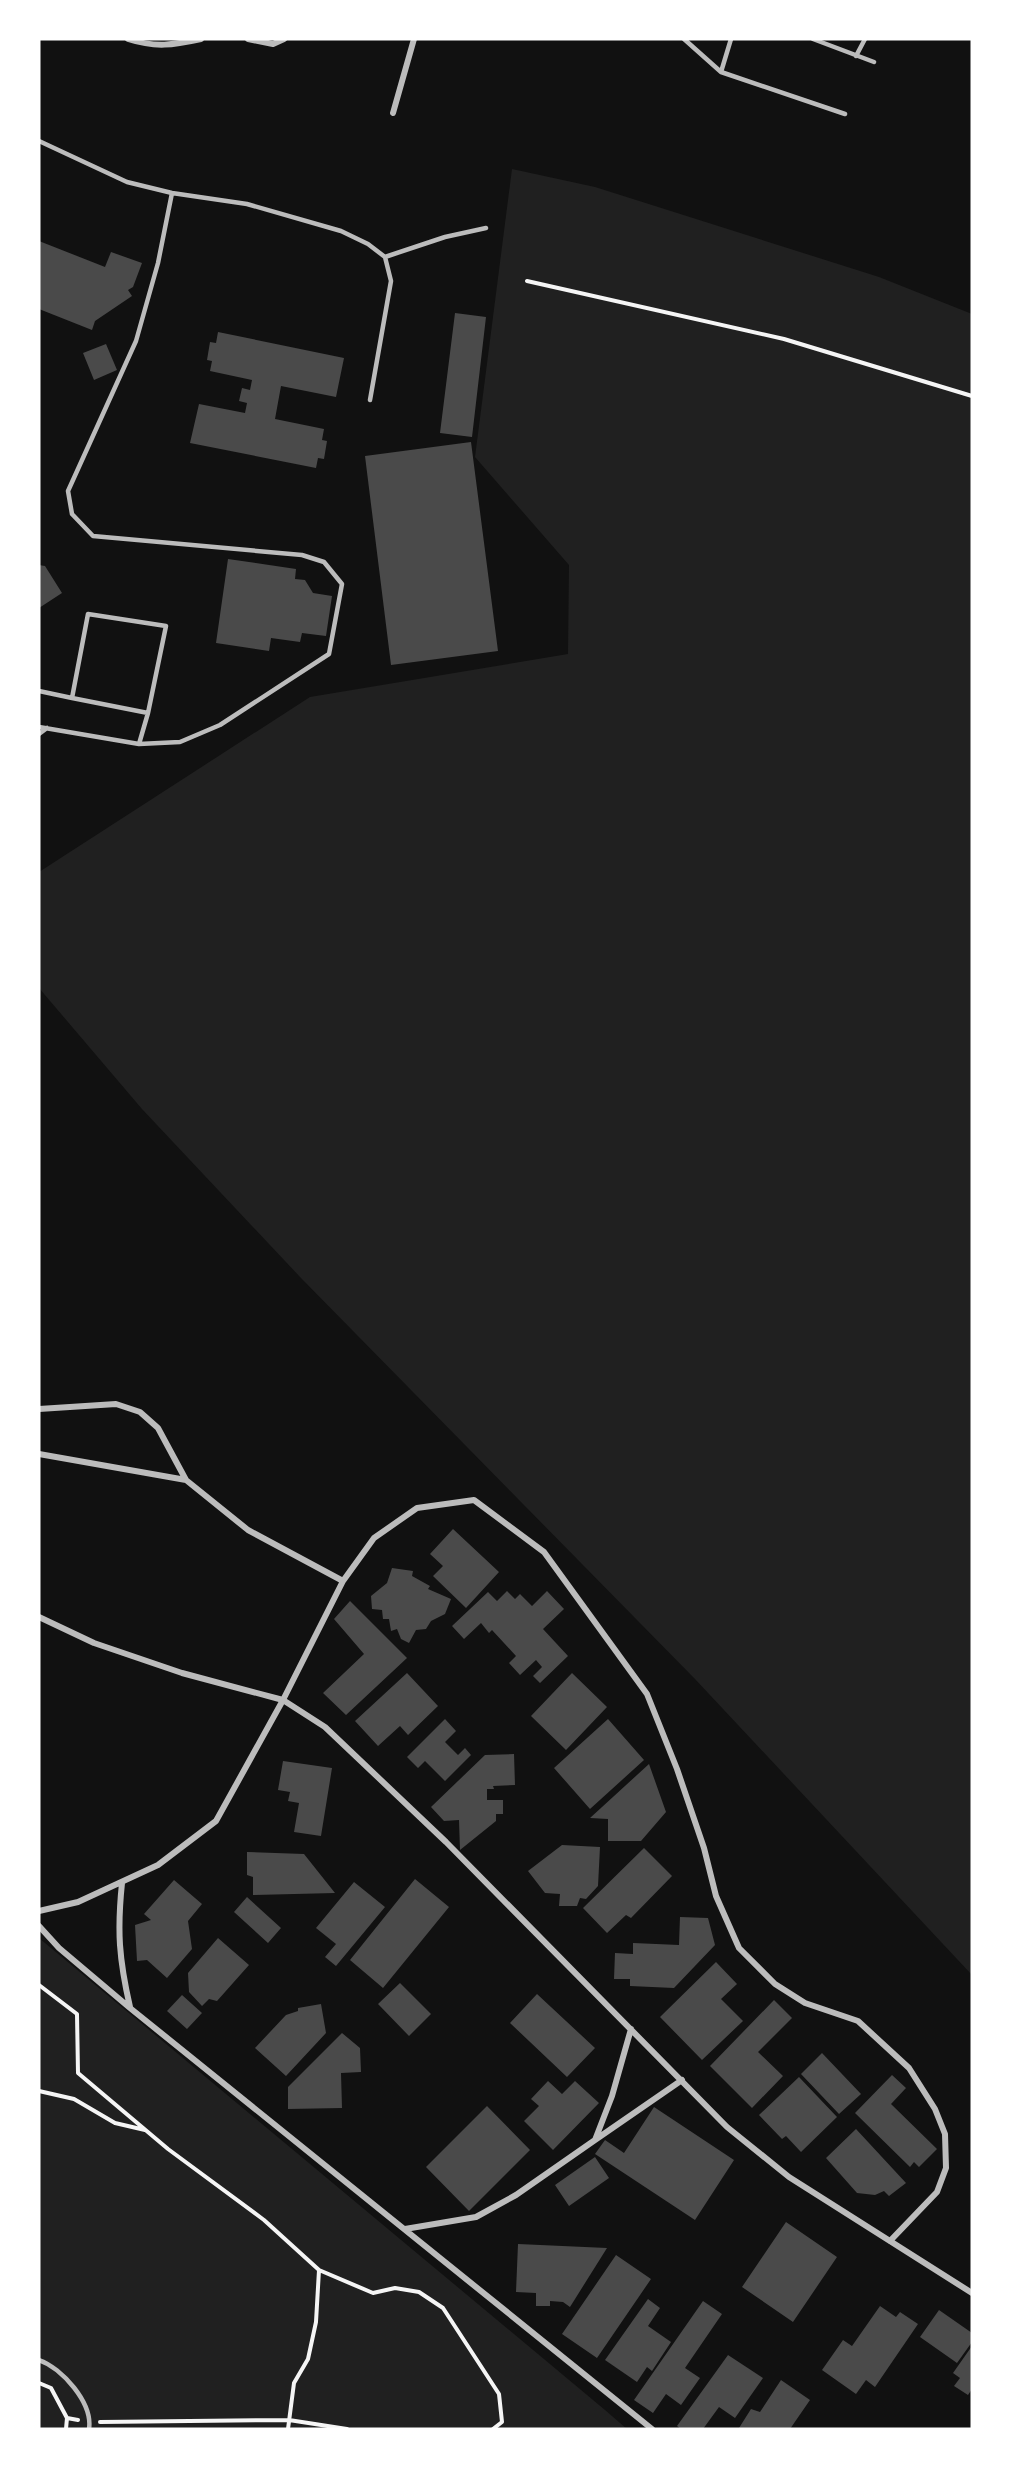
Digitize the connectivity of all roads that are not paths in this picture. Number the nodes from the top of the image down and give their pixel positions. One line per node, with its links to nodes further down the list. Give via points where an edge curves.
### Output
1 (128, 39): 2 (street, via 168,46)
2 (201, 39)
3 (248, 39): 4 (street, via 273,44)
4 (284, 39)
5 (414, 39): 13 (street)
6 (684, 39): 12 (lane)
7 (731, 39): 12 (lane)
8 (815, 39): 10 (lane)
9 (865, 39): 10 (lane)
10 (856, 56): 11 (lane)
11 (874, 62)
12 (721, 72): 14 (lane)
13 (393, 112)
14 (845, 114)
15 (39, 141): 16 (lane, via 127,182)
16 (172, 193): 18 (lane, via 247,204 341,231); 26 (lane, via 136,341 68,492 72,514 93,536 302,555 324,562 342,584 329,654 220,725 180,742)
17 (486, 228): 18 (lane)
18 (385, 257): 19 (lane, via 392,281)
19 (370, 400)
20 (39, 691): 21 (lane)
21 (72, 698): 22 (lane); 22 (lane, via 88,614 166,626)
22 (148, 713): 26 (lane)
23 (39, 727): 24 (lane)
24 (47, 728): 25 (lane); 26 (lane)
25 (39, 735)
26 (139, 744)
27 (39, 1408): 29 (street, via 116,1404 140,1412 158,1428)
28 (39, 1454): 29 (street)
29 (186, 1480): 30 (street, via 249,1530)
30 (344, 1581): 32 (street); 41 (street, via 374,1538 417,1508 474,1500 544,1552 647,1694 704,1848 716,1896 739,1948 776,1984 805,2003 858,2021 909,2068 935,2109 945,2134 946,2168 937,2192)
31 (39, 1617): 32 (street, via 94,1643 149,1662)
32 (284, 1700): 33 (street, via 216,1821 158,1865); 37 (street, via 325,1728 446,1842)
33 (122, 1882): 34 (street, via 78,1902); 36 (street, via 118,1926)
34 (39, 1911)
35 (39, 1926): 36 (street)
36 (130, 2008): 40 (street)
37 (631, 2029): 38 (street); 39 (street)
38 (682, 2080): 39 (street); 41 (street, via 727,2127 789,2177)
39 (595, 2140): 40 (street, via 516,2195 476,2217)
40 (405, 2229): 45 (street)
41 (890, 2241): 42 (street)
42 (972, 2293)
43 (39, 2360): 44 (lane, via 50,2364 77,2389)
44 (89, 2429)
45 (652, 2429)

